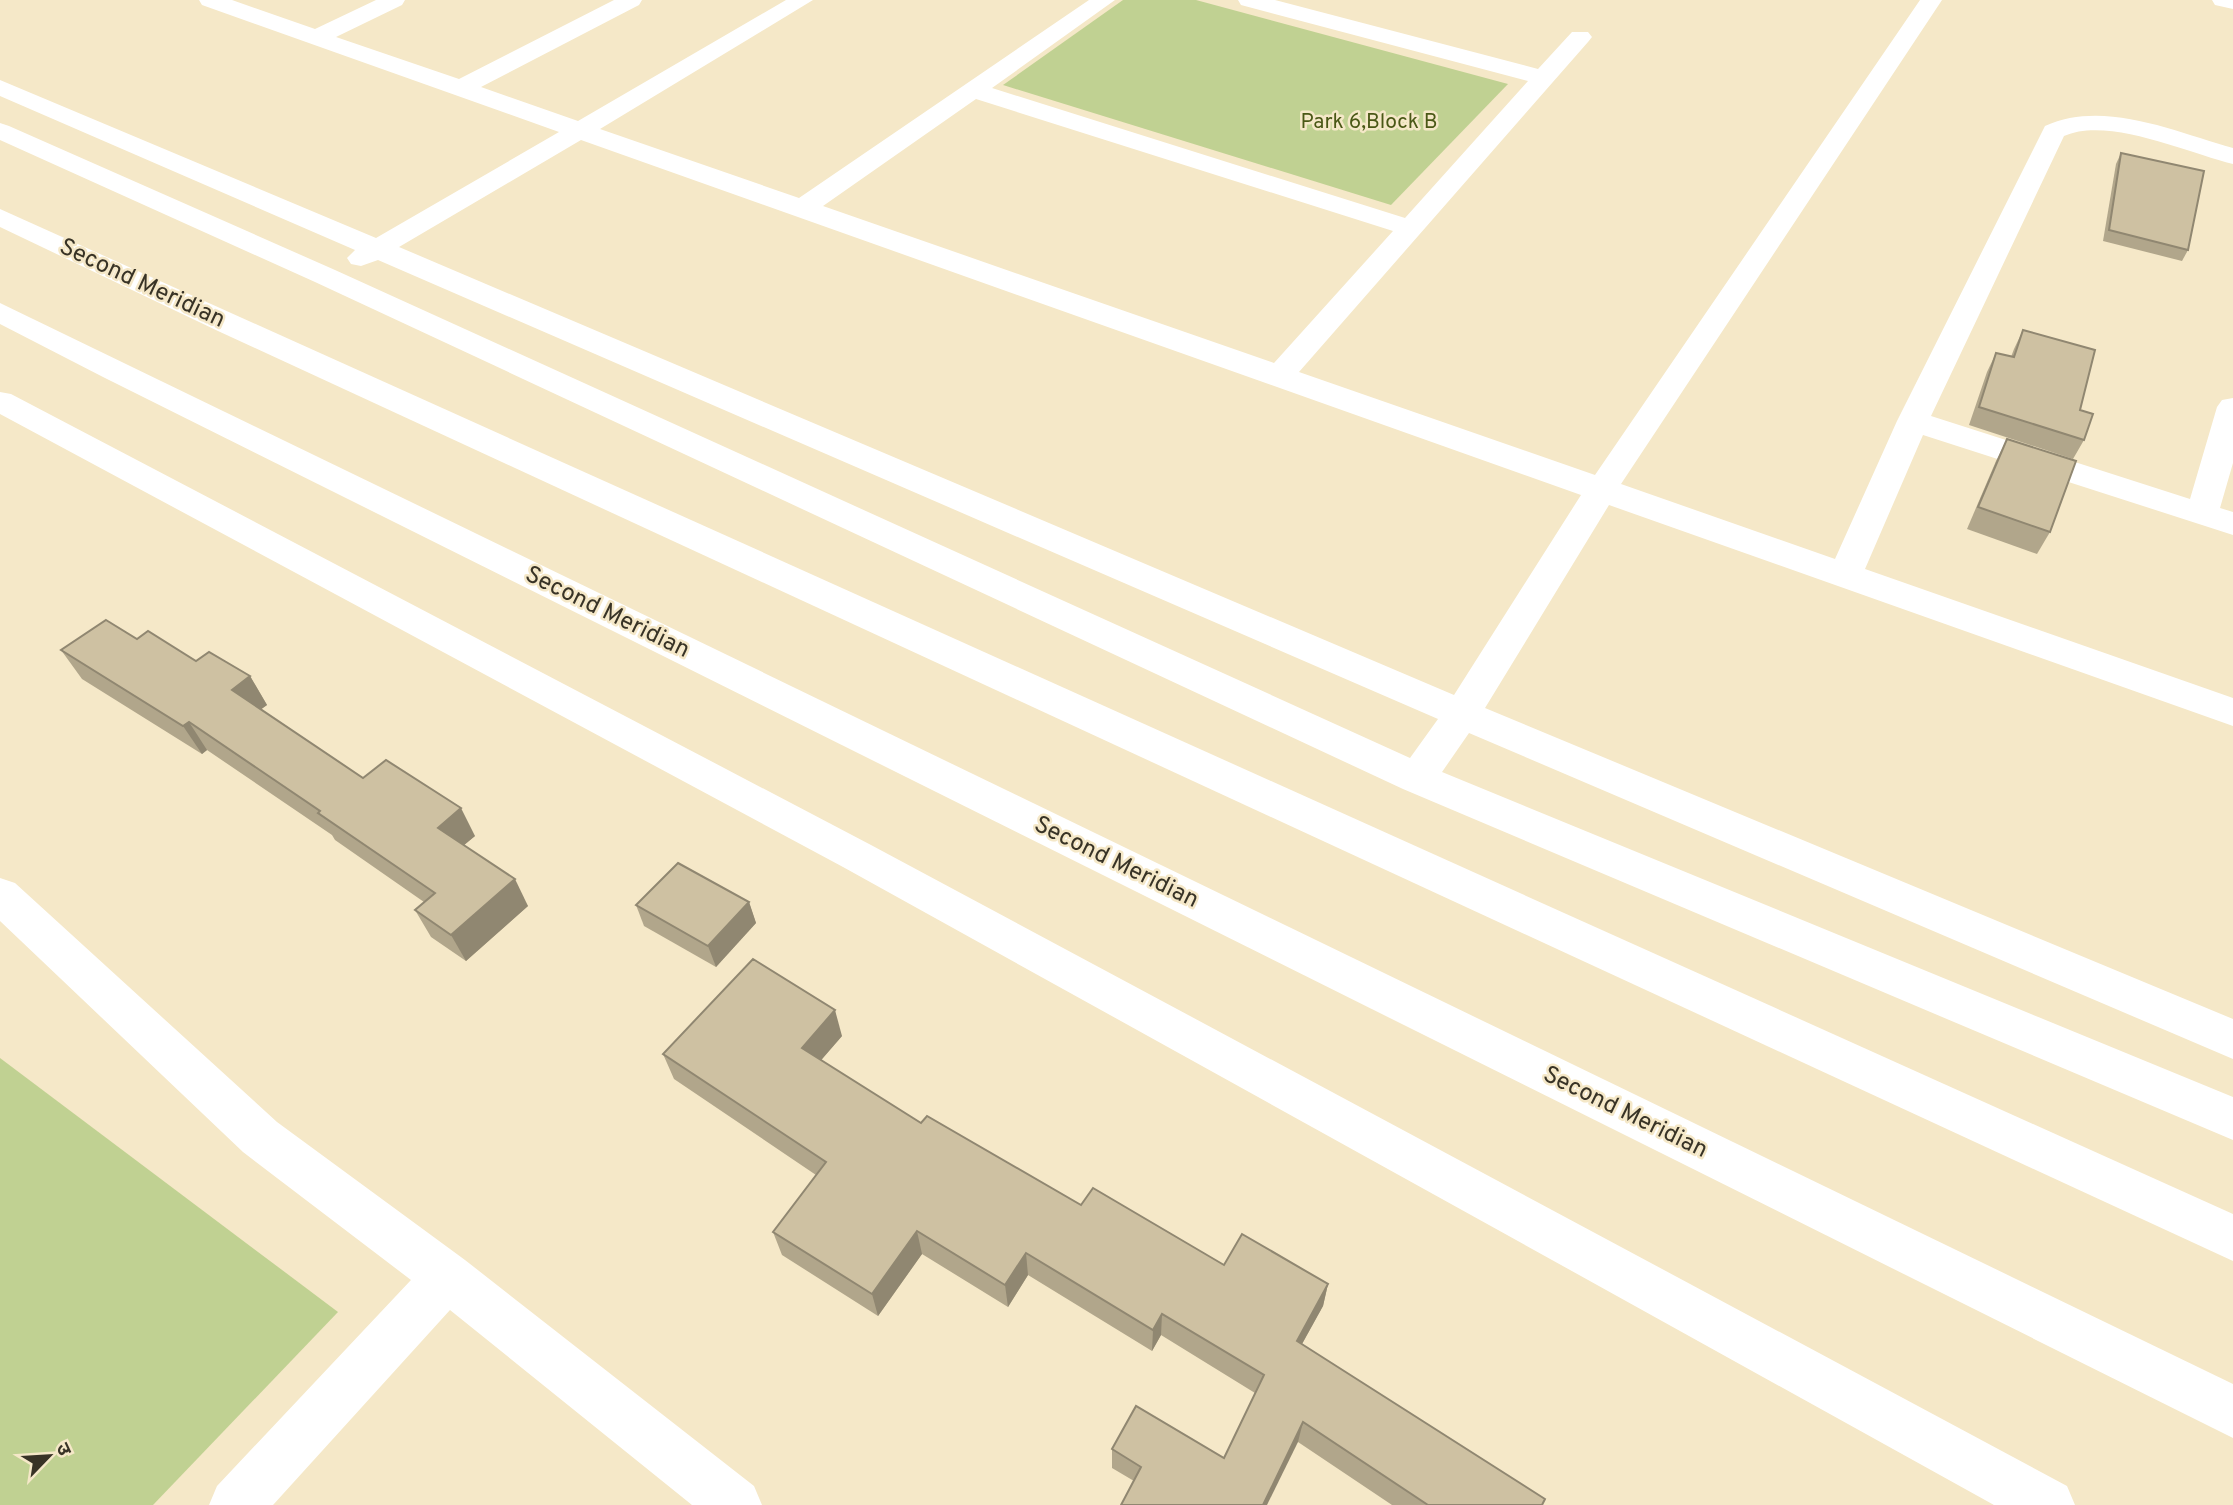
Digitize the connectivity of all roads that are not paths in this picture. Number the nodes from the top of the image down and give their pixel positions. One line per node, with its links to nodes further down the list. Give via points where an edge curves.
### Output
1 (210, 0): 11 (street)
2 (394, 0): 11 (street)
3 (631, 0): 14 (street)
4 (802, 0): 16 (street)
5 (1104, 0): 15 (street)
6 (1248, 0): 12 (street)
7 (1931, 0): 29 (street)
8 (2223, 0): 9 (street)
9 (2233, 2)
10 (1580, 37): 12 (street)
11 (315, 38): 14 (street)
12 (1543, 78): 21 (street)
13 (0, 88): 22 (street)
14 (461, 88): 16 (street)
15 (974, 90): 19 (street); 21 (street)
16 (579, 129): 19 (street); 22 (street)
17 (0, 131): 23 (street)
18 (2233, 156): 28 (street, via 2091,121 2065,123 2054,131)
19 (802, 208): 25 (street)
20 (0, 217): 39 (street, Second Meridian, via 240,331)
21 (1410, 228): 25 (street)
22 (377, 249): 23 (street); 34 (street)
23 (325, 276): 35 (street)
24 (0, 312): 41 (street, Second Meridian)
25 (1279, 376): 29 (street)
26 (0, 401): 44 (street, via 845,850)
27 (2233, 407): 30 (street)
28 (1913, 421): 30 (street); 32 (street)
29 (1601, 490): 32 (street); 34 (street)
30 (2202, 514): 31 (street)
31 (2233, 524)
32 (1844, 577): 33 (street)
33 (2233, 712)
34 (1462, 714): 35 (street); 37 (street)
35 (1417, 778): 38 (street)
36 (0, 895): 40 (street, via 260,1137)
37 (2233, 1039)
38 (2233, 1119)
39 (2233, 1238)
40 (447, 1277): 42 (street); 43 (street)
41 (2233, 1412)
42 (236, 1505)
43 (736, 1505)
44 (2048, 1505)

